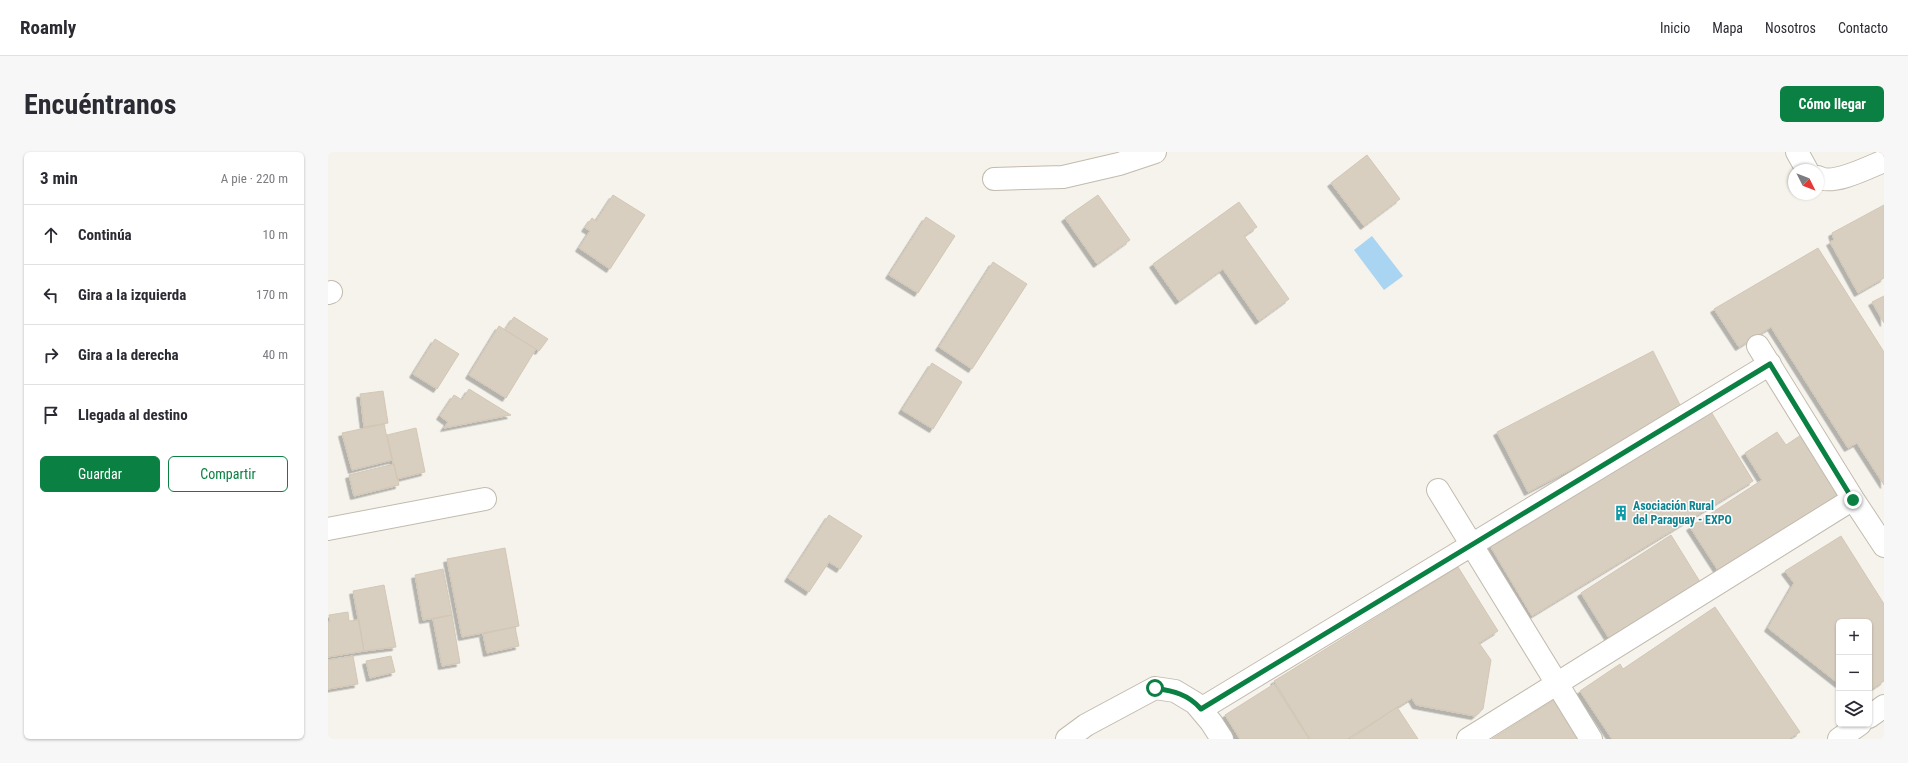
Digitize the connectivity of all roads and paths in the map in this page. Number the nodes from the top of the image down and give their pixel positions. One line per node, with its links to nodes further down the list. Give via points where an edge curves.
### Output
1 (1155, 152): 5 (street, via 1119,164 1064,177)
2 (1797, 152): 4 (street)
3 (1884, 161): 6 (street, via 1840,178)
4 (1804, 164)
5 (994, 179)
6 (1824, 180)
7 (1758, 346): 8 (street)
8 (1770, 364): 11 (street); 13 (street)
9 (1438, 490): 13 (street)
10 (485, 499): 12 (street)
11 (1853, 500): 14 (street); 15 (street)
12 (328, 529)
13 (1472, 546): 15 (street); 17 (street)
14 (1884, 546)
15 (1556, 683): 22 (street); 23 (street)
16 (1884, 706): 18 (street)
17 (1201, 709): 20 (street, via 1196,703 1175,691 1155,688 1086,725); 21 (street)
18 (1872, 715)
19 (1856, 727): 24 (street)
20 (1067, 739)
21 (1222, 739)
22 (1468, 739)
23 (1590, 739)
24 (1839, 739)

